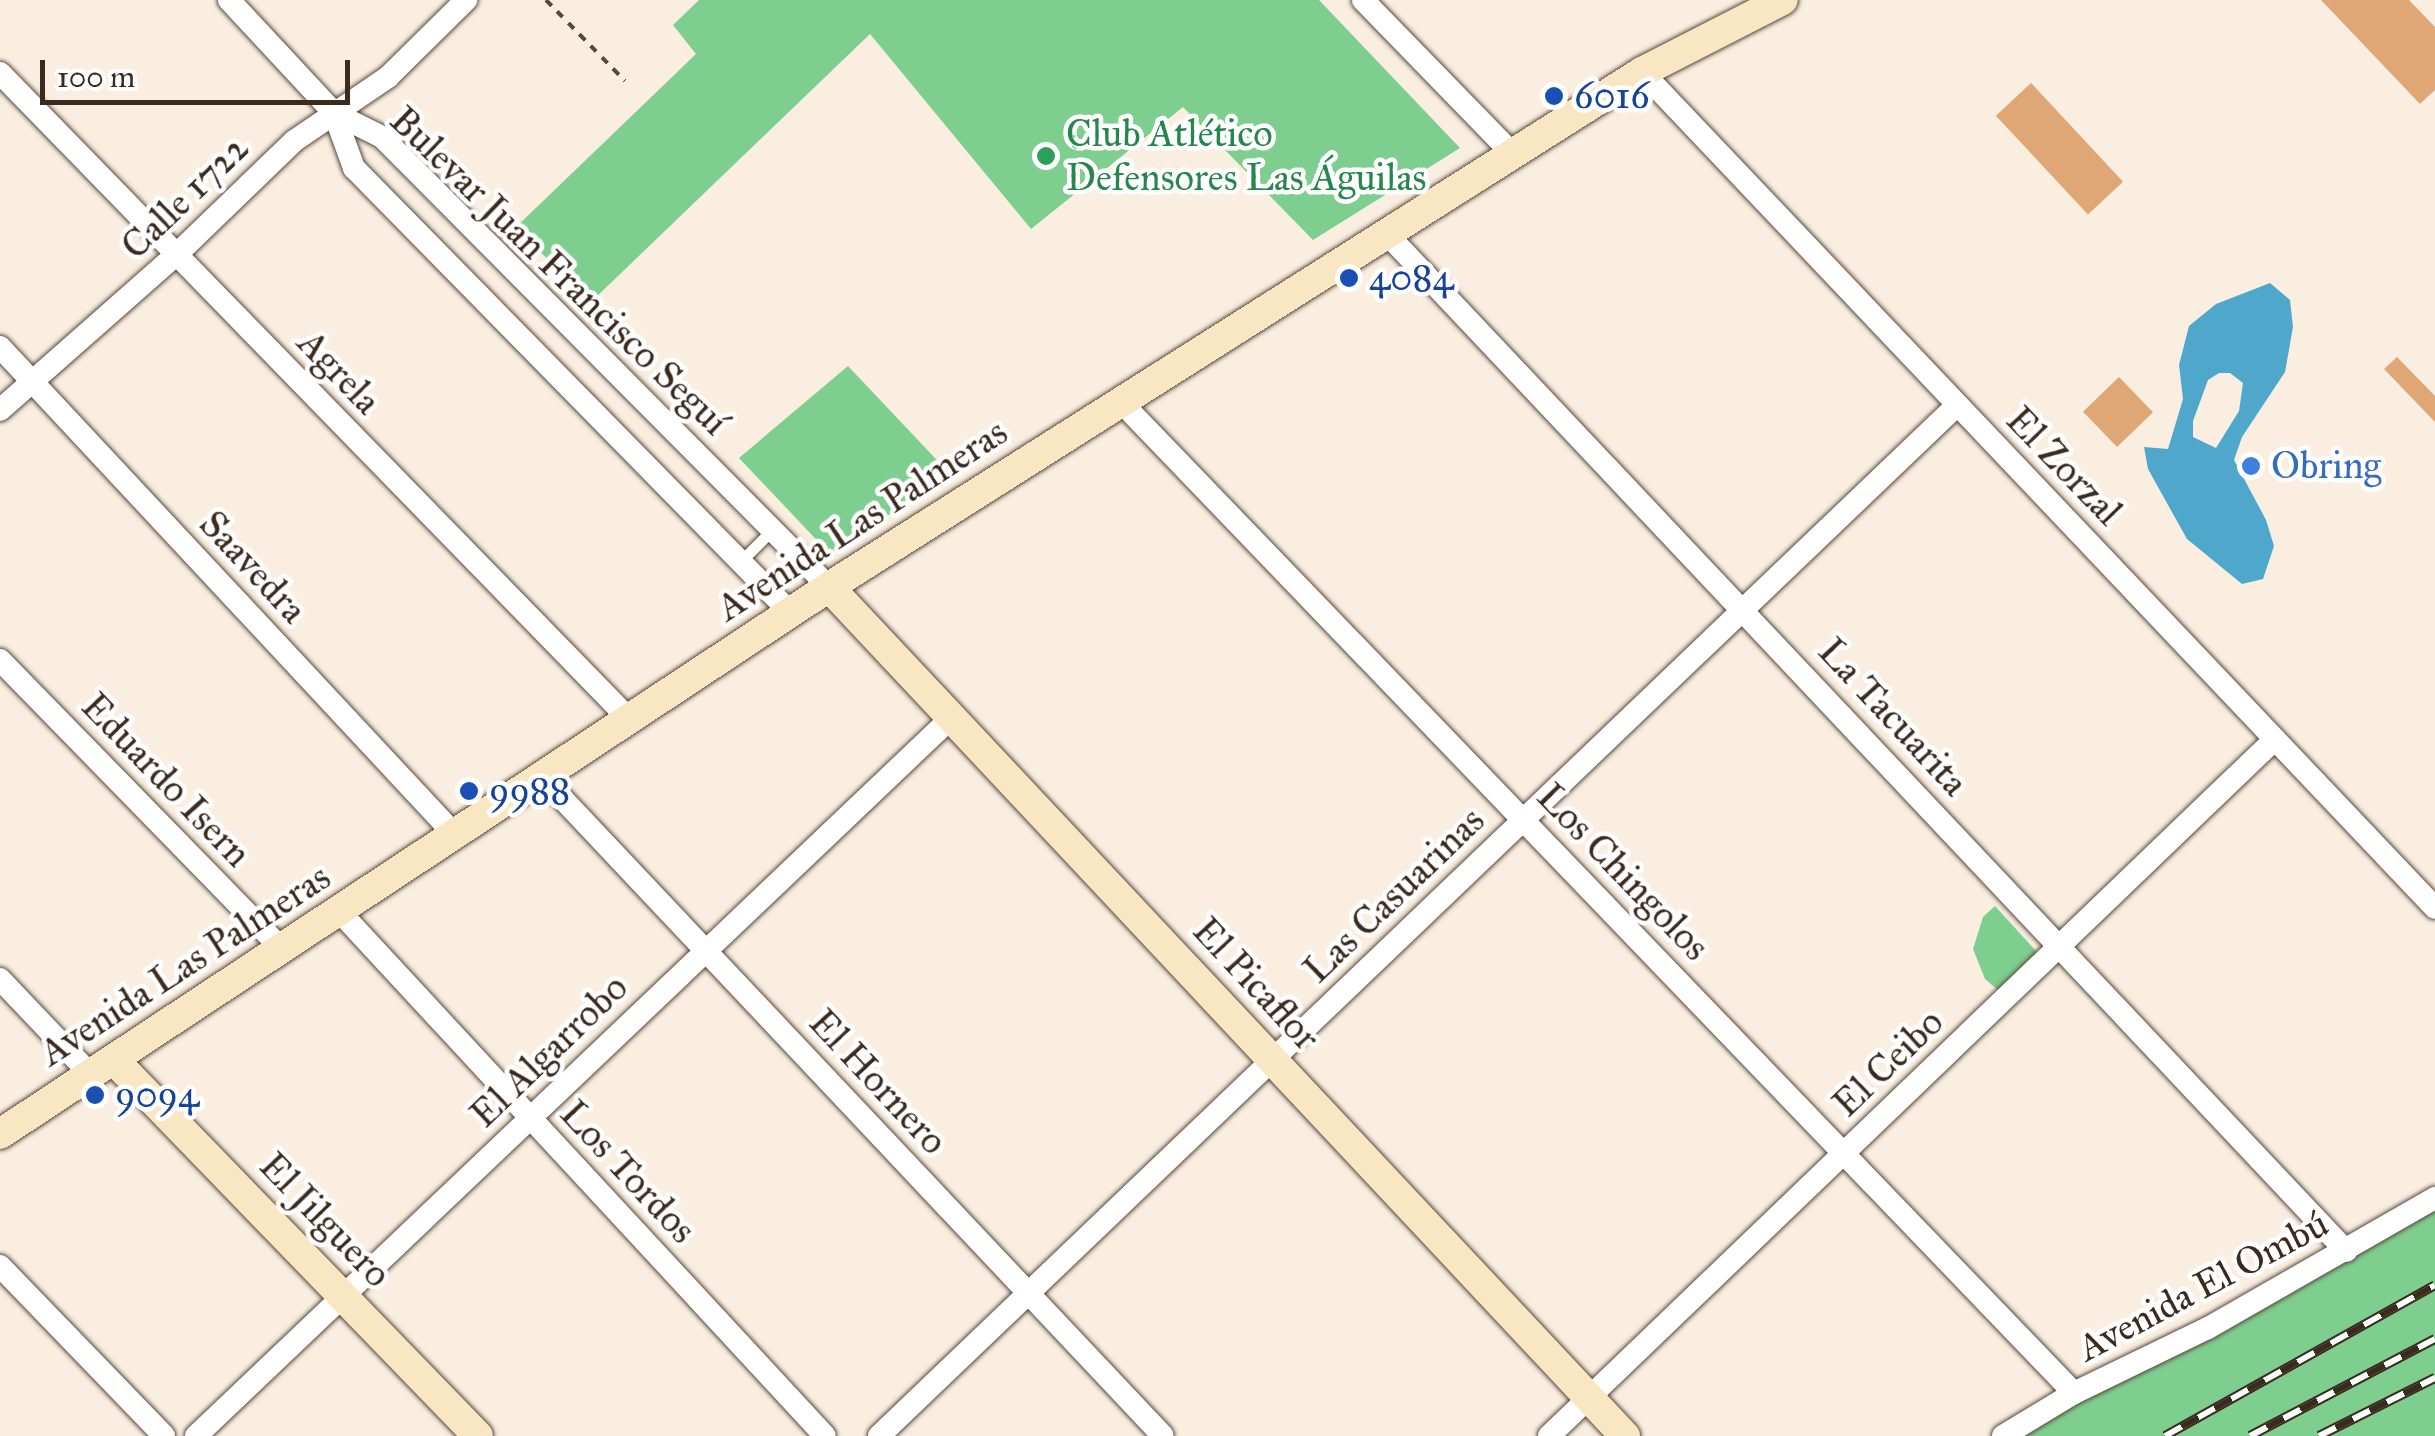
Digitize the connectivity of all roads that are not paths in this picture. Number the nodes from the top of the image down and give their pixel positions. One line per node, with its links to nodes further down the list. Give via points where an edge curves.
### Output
1 (229, 0): 7 (street)
2 (466, 0): 7 (street, Calle 1722, via 388,77)
3 (1362, 0): 8 (street)
4 (1783, 0): 5 (main road, Avenida Las Palmeras)
5 (1642, 72): 8 (main road, Avenida Las Palmeras); 14 (street, El Zorzal)
6 (0, 73): 10 (street, Agrela)
7 (334, 113): 10 (street, Calle 1722, via 294,141); 16 (street, Bulevar Juan Francisco Seguí, via 382,137); 17 (street, Bulevar Juan Francisco Seguí, via 354,168)
8 (1513, 154): 9 (main road, Avenida Las Palmeras)
9 (1387, 234): 13 (main road, Avenida Las Palmeras); 19 (street, La Tacuarita)
10 (176, 255): 12 (street, Calle 1722); 23 (street, Agrela)
11 (0, 347): 12 (street, Saavedra)
12 (34, 383): 15 (street, Calle 1722); 27 (street, Saavedra)
13 (1120, 402): 18 (main road, Avenida Las Palmeras); 26 (street, Los Chingolos)
14 (1957, 405): 19 (street, Las Casuarinas); 24 (street, El Zorzal)
15 (0, 410)
16 (773, 529): 17 (lane); 18 (street, Bulevar Juan Francisco Seguí)
17 (740, 562): 20 (street, Bulevar Juan Francisco Seguí)
18 (829, 587): 20 (main road, Avenida Las Palmeras); 22 (main road, El Picaflor)
19 (1743, 610): 26 (street, Las Casuarinas); 30 (street, La Tacuarita)
20 (790, 612): 23 (main road, Avenida Las Palmeras)
21 (0, 660): 31 (street, Eduardo Isern)
22 (951, 718): 32 (street, El Algarrobo); 34 (main road, El Picaflor)
23 (629, 719): 25 (main road, Avenida Las Palmeras)
24 (2275, 740): 28 (street, El Zorzal); 30 (street, El Ceibo)
25 (542, 777): 27 (main road, Avenida Las Palmeras); 32 (street, El Hornero)
26 (1524, 820): 34 (street, Las Casuarinas); 38 (street, Los Chingolos)
27 (455, 834): 29 (main road, Avenida Las Palmeras)
28 (2435, 908)
29 (339, 911): 31 (main road, Avenida Las Palmeras); 36 (street, Los Tordos)
30 (2060, 946): 38 (street, El Ceibo); 40 (street, La Tacuarita)
31 (282, 949): 35 (main road, Avenida Las Palmeras)
32 (706, 951): 36 (street, El Algarrobo); 42 (street, El Hornero)
33 (0, 979): 35 (street)
34 (1272, 1060): 42 (street, Las Casuarinas); 45 (main road, El Picaflor)
35 (103, 1067): 37 (main road, Avenida Las Palmeras); 43 (main road, El Jilguero)
36 (530, 1118): 43 (street, El Algarrobo); 49 (street, Los Tordos)
37 (0, 1134)
38 (1845, 1152): 44 (street, Los Chingolos); 45 (street, El Ceibo)
39 (2435, 1198): 40 (street, Avenida El Ombú)
40 (2346, 1251): 44 (street, Avenida El Ombú)
41 (0, 1266): 46 (street)
42 (1028, 1293): 50 (street, Las Casuarinas); 51 (street, El Hornero)
43 (343, 1296): 47 (street, El Algarrobo); 48 (main road, El Jilguero)
44 (2074, 1393): 54 (street, Avenida El Ombú)
45 (1589, 1398): 52 (street, El Ceibo); 53 (main road, El Picaflor)
46 (164, 1436)
47 (196, 1436)
48 (478, 1436)
49 (825, 1436)
50 (879, 1436)
51 (1163, 1436)
52 (1549, 1436)
53 (1624, 1436)
54 (2003, 1436)

